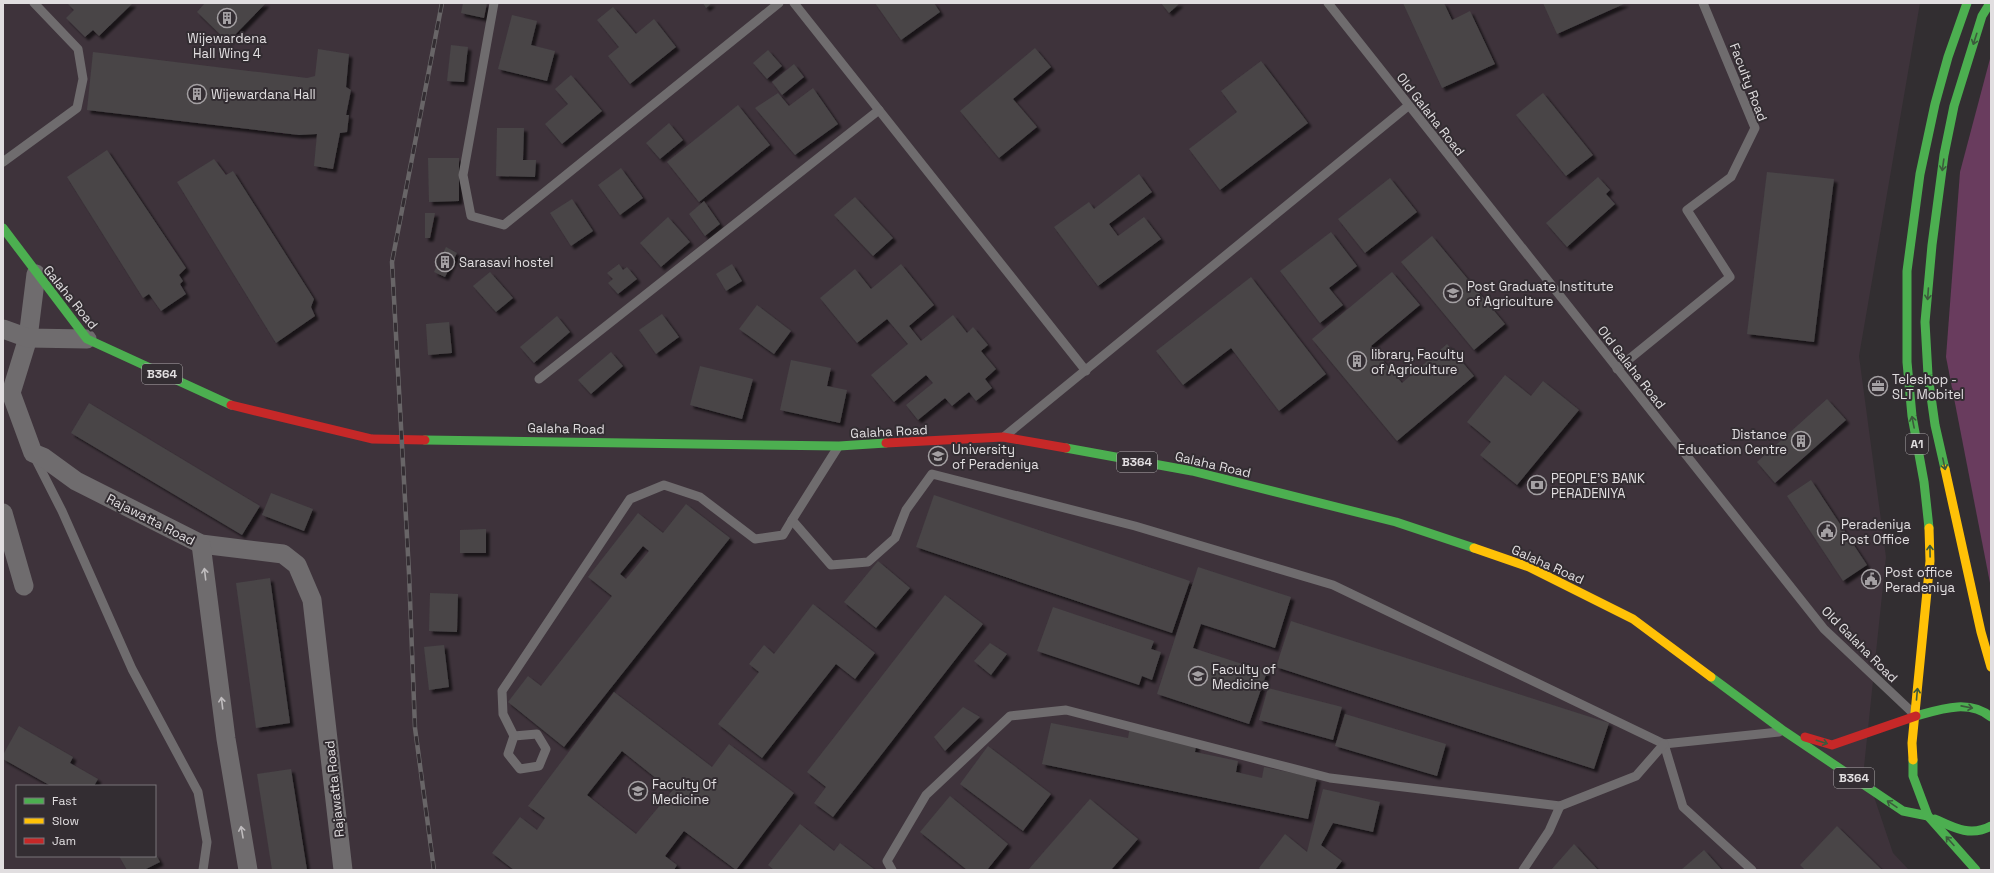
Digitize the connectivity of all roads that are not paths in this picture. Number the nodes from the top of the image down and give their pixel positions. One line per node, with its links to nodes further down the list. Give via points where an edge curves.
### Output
1 (34, 3): 11 (lane, via 78,49 83,79 77,108)
2 (494, 3): 3 (lane, via 463,175 471,216 504,225)
3 (779, 3)
4 (794, 3): 10 (lane)
5 (1328, 3): 9 (lane, Old Galaha Road)
6 (1703, 3): 17 (lane, Faculty Road, via 1755,128 1731,177 1687,210 1730,277)
7 (1967, 3): 29 (main road, A1, one-way to 7, via 1930,561 1924,482 1912,416 1908,362 1907,271 1913,216 1935,104)
8 (1990, 3): 28 (main road, A1, one-way to 28, via 1982,16 1954,106 1944,155 1932,245 1926,322 1928,375 1935,425)
9 (1408, 106): 17 (lane, Old Galaha Road); 18 (lane)
10 (879, 110): 18 (lane); 19 (lane)
11 (3, 162)
12 (3, 228): 13 (main road, Galaha Road / B364)
13 (36, 274): 15 (street); 16 (main road, Galaha Road / B364)
14 (3, 329): 15 (street)
15 (28, 338): 16 (street); 20 (street)
16 (88, 340): 22 (main road, Galaha Road / B364, via 229,405 372,439)
17 (1617, 369): 29 (lane, Old Galaha Road, via 1824,629)
18 (1086, 371): 21 (lane)
19 (539, 379)
20 (7, 386): 23 (street)
21 (1003, 437): 22 (main road, Galaha Road / B364); 31 (main road, Galaha Road / B364, via 1192,471 1237,482 1396,522 1529,567 1633,619)
22 (838, 446): 25 (lane)
23 (33, 453): 26 (street, Rajawatta Road, via 43,457 76,481); 38 (lane, via 62,511 132,669 198,792 207,842)
24 (3, 513): 27 (street)
25 (792, 520): 32 (lane, via 783,536 755,539 700,498 664,485 630,499 502,691 504,714); 33 (lane, via 831,565 868,562 895,538 906,510 932,474 1120,522 1333,585)
26 (201, 544): 39 (street, one-way to 26, via 226,739); 40 (street, Rajawatta Road, via 283,554 297,565 312,600)
27 (24, 586)
28 (1991, 668)
29 (1916, 716): 30 (main road, Galaha Road, one-way to 30, via 1964,705 1987,713); 31 (main road, Galaha Road / B364, one-way to 29, via 1832,745); 35 (main road, A1, via 1912,742 1913,776)
30 (1991, 718)
31 (1784, 731): 33 (lane); 35 (main road, Galaha Road / B364, one-way to 31, via 1903,811)
32 (514, 736): 32 (lane, via 508,754 520,769 539,766 546,749 537,734)
33 (1664, 744): 34 (lane, via 1636,776); 43 (lane, via 1683,807)
34 (1560, 806): 41 (lane, via 1330,778 1066,710 1010,716 926,795 887,861); 42 (lane, via 1549,831)
35 (1928, 816): 36 (main road, Galaha Road, via 1967,833 1986,830); 37 (main road, A1, one-way to 35)
36 (1991, 826)
37 (1974, 869)
38 (204, 870)
39 (248, 870)
40 (343, 870)
41 (892, 870)
42 (1523, 870)
43 (1752, 870)

